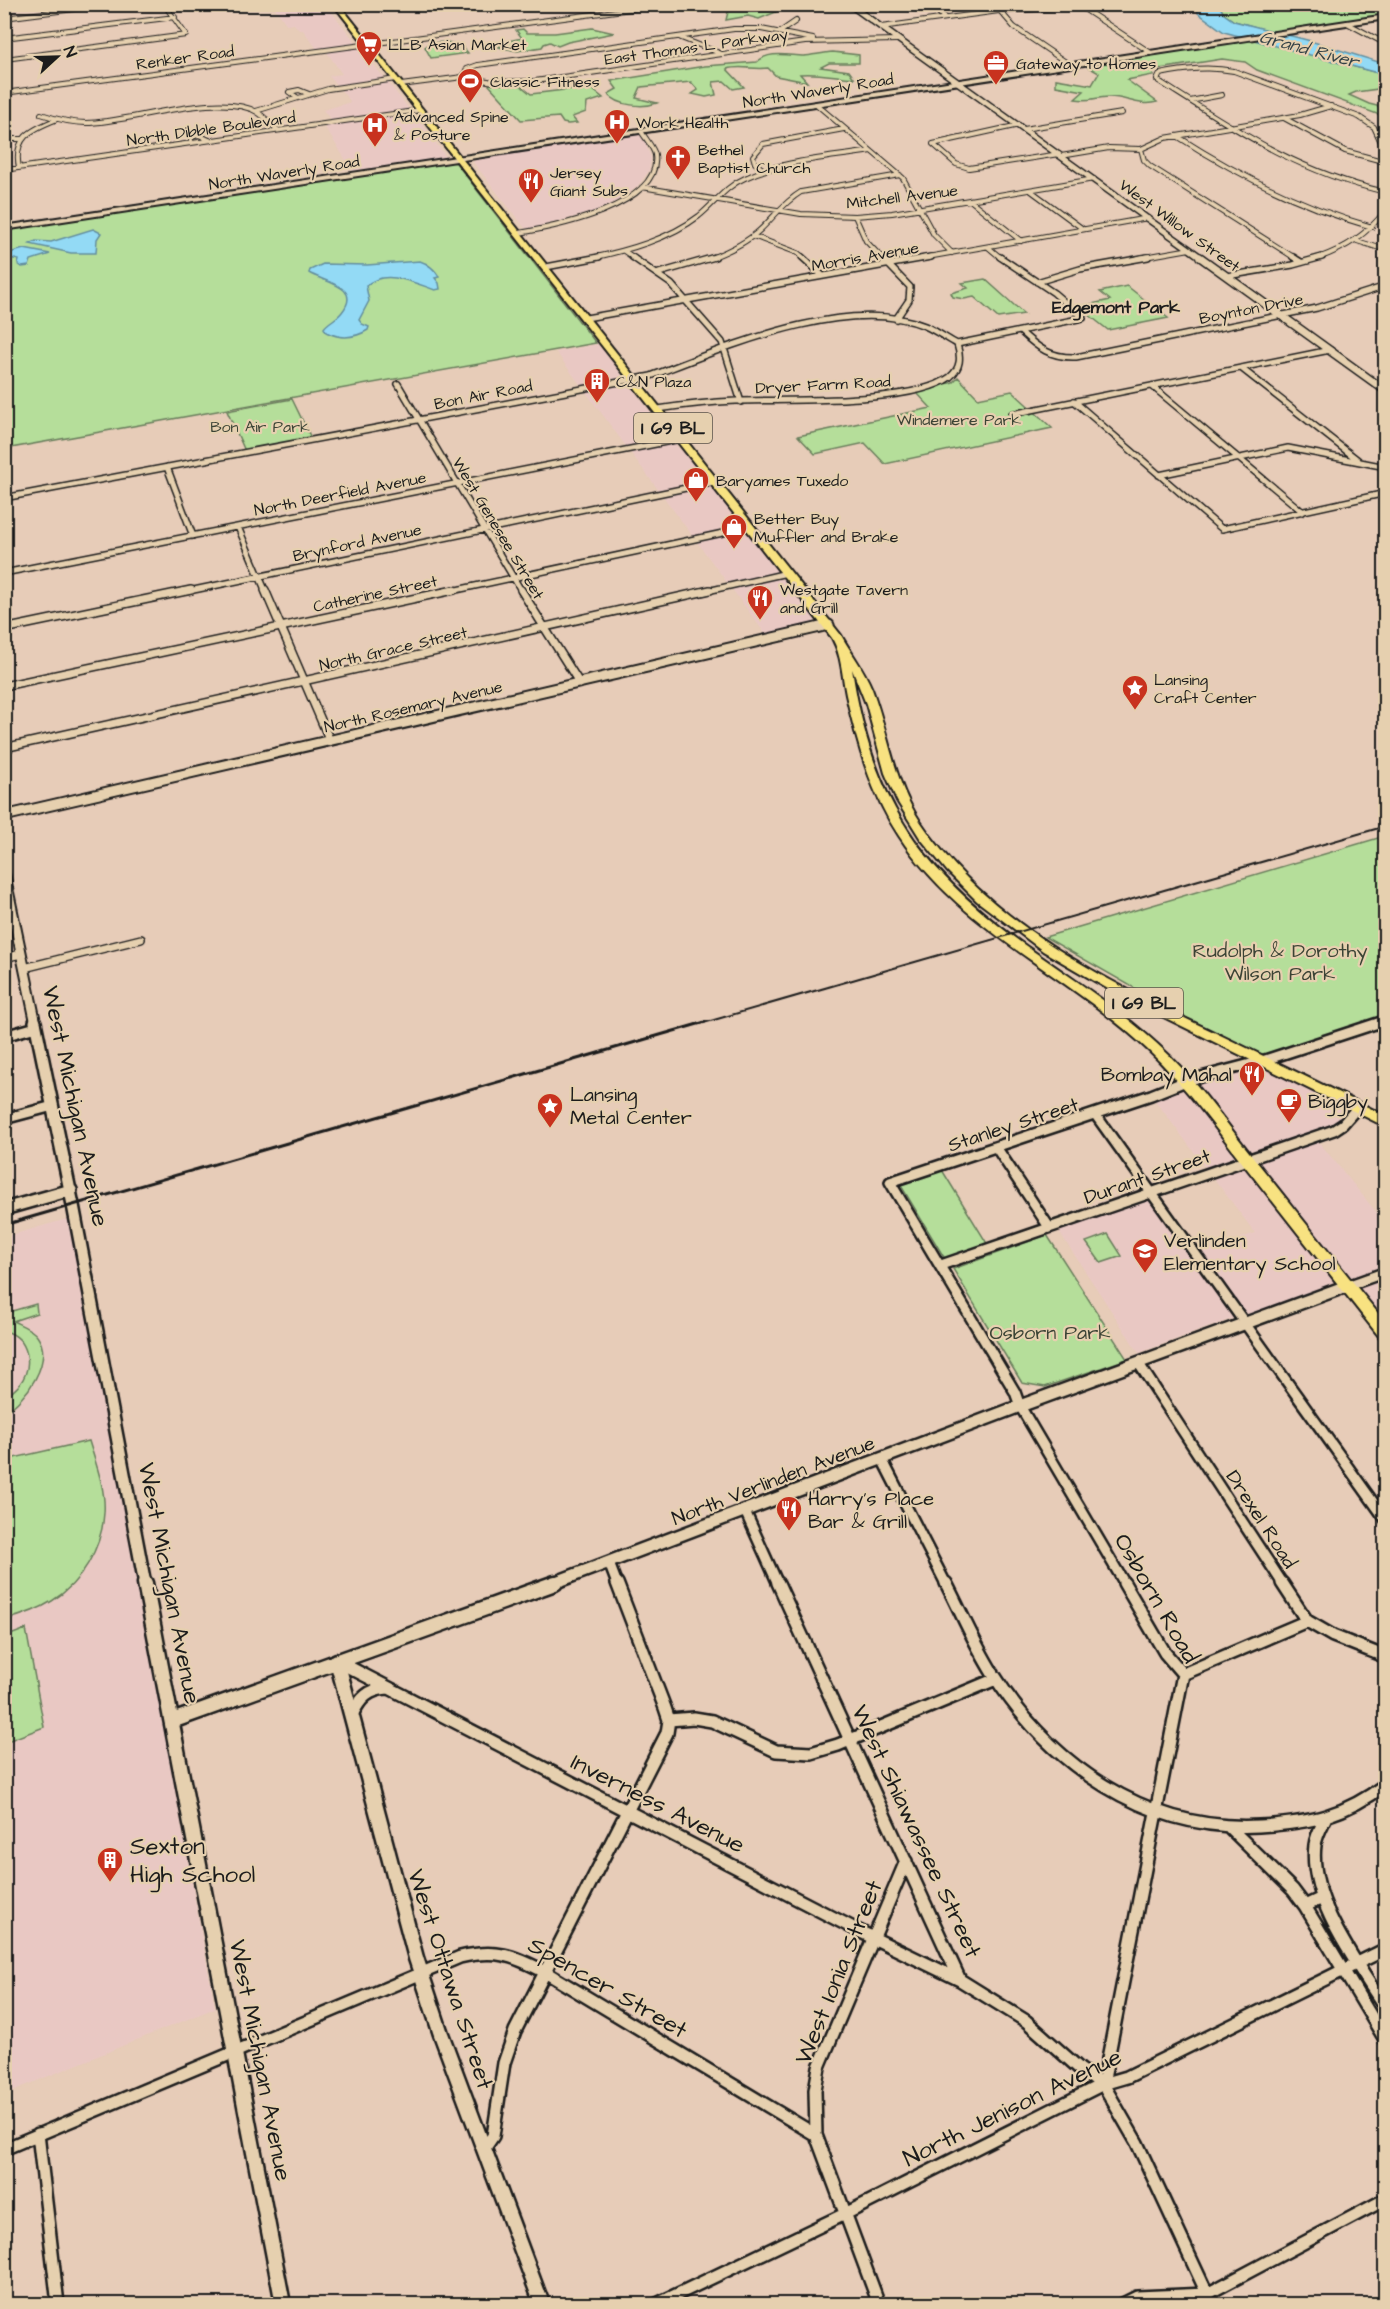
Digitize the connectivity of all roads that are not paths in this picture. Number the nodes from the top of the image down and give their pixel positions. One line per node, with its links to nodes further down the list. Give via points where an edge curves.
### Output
1 (113, 4): 13 (street)
2 (164, 4): 11 (street)
3 (336, 4): 26 (main road, I 69 BL)
4 (668, 4): 26 (street, Renker Road)
5 (849, 4): 18 (street, West Willow Street)
6 (928, 4): 14 (street)
7 (994, 4): 10 (street)
8 (1128, 4): 9 (street)
9 (1079, 6): 10 (street); 27 (street)
10 (999, 11): 14 (street); 30 (street, via 1020,32)
11 (175, 17): 22 (street); 29 (street, via 186,35)
12 (1386, 17): 17 (main road, North Waverly Road)
13 (4, 18)
14 (945, 18): 18 (street)
15 (796, 21): 19 (street)
16 (4, 22): 20 (street)
17 (1347, 23): 25 (street); 27 (main road, North Waverly Road)
18 (881, 27): 24 (street, West Willow Street)
19 (780, 32): 21 (street, via 743,29); 23 (street)
20 (4, 33)
21 (678, 37): 28 (street); 31 (street, via 478,65 467,69)
22 (4, 38)
23 (805, 40): 24 (street, East Thomas L Parkway); 28 (street, East Thomas L Parkway)
24 (897, 40): 33 (street, West Willow Street)
25 (1386, 44)
26 (368, 45): 32 (main road, I 69 BL); 34 (street, Renker Road)
27 (1151, 53): 30 (main road, North Waverly Road)
28 (723, 54): 31 (street, East Thomas L Parkway, via 525,82 488,82)
29 (5, 57)
30 (1070, 65): 33 (main road, North Waverly Road)
31 (463, 76): 32 (street)
32 (399, 82): 35 (street); 41 (main road, I 69 BL)
33 (958, 82): 39 (main road, North Waverly Road); 47 (street, West Willow Street)
34 (4, 93)
35 (309, 94): 37 (street); 37 (street, via 289,92)
36 (1222, 95): 38 (street)
37 (298, 98): 42 (street)
38 (1190, 101): 40 (street, via 1156,80 1160,74 1223,68); 48 (street)
39 (816, 104): 49 (street); 51 (main road, North Waverly Road)
40 (1332, 106): 45 (street); 57 (street, via 1374,127)
41 (421, 110): 50 (street, North Dibble Boulevard); 59 (main road, I 69 BL)
42 (256, 111): 46 (street, via 216,105 89,123); 50 (street)
43 (1122, 113): 47 (street)
44 (41, 114): 46 (street)
45 (1284, 118): 48 (street); 60 (street, via 1340,150)
46 (55, 120): 54 (street)
47 (1022, 127): 58 (street, West Willow Street); 58 (street, via 933,144 965,168)
48 (1232, 127): 52 (street); 68 (street, via 1305,170)
49 (844, 129): 56 (street); 63 (street, via 763,144 752,157)
50 (278, 130): 61 (street, North Dibble Boulevard)
51 (641, 131): 59 (main road, North Waverly Road); 66 (street, via 656,158)
52 (1177, 136): 55 (street); 76 (street, via 1275,193)
53 (4, 139): 54 (street)
54 (22, 139): 61 (street, via 15,150)
55 (1140, 149): 58 (street, via 1109,148); 88 (street, via 1150,166)
56 (871, 152): 63 (street); 64 (street)
57 (1386, 153)
58 (1060, 155): 65 (street, West Willow Street)
59 (460, 158): 77 (main road, North Waverly Road); 79 (main road, I 69 BL)
60 (1386, 162)
61 (19, 168): 62 (street, North Dibble Boulevard)
62 (4, 170)
63 (764, 170): 69 (street, via 736,182)
64 (900, 175): 71 (street); 72 (street, via 801,192)
65 (1094, 179): 67 (street, Mitchell Avenue); 75 (street, West Willow Street)
66 (642, 188): 69 (street, Mitchell Avenue); 79 (street, via 594,215)
67 (1030, 190): 70 (street, Mitchell Avenue); 78 (street)
68 (1386, 192)
69 (716, 200): 72 (street, Mitchell Avenue); 86 (street, via 683,227)
70 (970, 200): 71 (street, Mitchell Avenue); 81 (street)
71 (920, 208): 74 (street, Mitchell Avenue); 87 (street, via 934,235)
72 (778, 210): 74 (street, Mitchell Avenue); 80 (street)
73 (1386, 210): 76 (street)
74 (855, 216): 89 (street, via 866,241)
75 (1148, 218): 78 (street, Morris Avenue); 84 (street, West Willow Street)
76 (1372, 227): 82 (street)
77 (4, 228)
78 (1083, 230): 81 (street, Morris Avenue)
79 (519, 234): 90 (main road, I 69 BL)
80 (753, 236): 91 (street, via 712,258); 92 (street, via 798,253)
81 (1021, 241): 83 (street, Morris Avenue)
82 (1357, 242): 85 (street); 88 (street)
83 (988, 246): 87 (street, Morris Avenue); 94 (street)
84 (1190, 249): 93 (street, West Willow Street); 94 (street, via 1080,269)
85 (1386, 250)
86 (624, 251): 90 (street); 91 (street)
87 (952, 253): 89 (street, Morris Avenue)
88 (1301, 262): 93 (street)
89 (887, 264): 92 (street, Morris Avenue); 99 (street, via 911,292)
90 (546, 267): 98 (main road, I 69 BL)
91 (659, 273): 96 (street)
92 (823, 276): 96 (street, Morris Avenue)
93 (1227, 276): 97 (street, West Willow Street)
94 (1037, 282): 100 (street, via 1083,318)
95 (1386, 286): 97 (street, Boynton Drive, via 1334,304)
96 (686, 300): 98 (street, Morris Avenue); 102 (street)
97 (1282, 315): 100 (street, Boynton Drive, via 1067,358 1045,354); 103 (street, West Willow Street)
98 (586, 318): 105 (main road, I 69 BL)
99 (896, 319): 101 (street, Bon Air Road, via 937,331); 102 (street, Bon Air Road, via 825,322 768,333)
100 (1021, 332): 101 (street)
101 (957, 344): 110 (street, Dryer Farm Road, via 961,359 955,373 927,388 849,398)
102 (724, 347): 105 (street, Bon Air Road); 110 (street)
103 (1330, 350): 104 (street); 108 (street, West Willow Street)
104 (1241, 368): 107 (street); 116 (street)
105 (634, 379): 111 (main road, I 69 BL); 113 (street, Bon Air Road)
106 (398, 384): 113 (street, West Genesee Street)
107 (1152, 386): 109 (street); 115 (street)
108 (1386, 391)
109 (1074, 401): 112 (street); 119 (street)
110 (741, 402): 111 (street, Dryer Farm Road)
111 (658, 409): 114 (main road, I 69 BL)
112 (1012, 414)
113 (419, 420): 117 (street, Bon Air Road); 121 (street, West Genesee Street)
114 (681, 439): 120 (main road, I 69 BL); 121 (street, North Deerfield Avenue)
115 (1239, 458): 116 (street, via 1288,448); 119 (street); 124 (street)
116 (1361, 462): 118 (street)
117 (167, 467): 123 (street, Bon Air Road); 128 (street)
118 (1386, 467)
119 (1159, 475): 124 (street, via 1217,527 1227,529)
120 (715, 482): 126 (main road, I 69 BL); 127 (street, Brynford Avenue)
121 (457, 483): 125 (street, North Deerfield Avenue); 127 (street, West Genesee Street)
122 (1386, 493): 124 (street)
123 (4, 498)
124 (1303, 512)
125 (238, 527): 128 (street, North Deerfield Avenue); 131 (street)
126 (751, 527): 130 (main road, I 69 BL); 132 (street, Catherine Street)
127 (484, 530): 131 (street, Brynford Avenue); 132 (street, West Genesee Street)
128 (193, 536): 129 (street, North Deerfield Avenue)
129 (4, 573)
130 (787, 573): 133 (main road, I 69 BL); 136 (street, North Grace Street)
131 (259, 576): 134 (street); 135 (street, Brynford Avenue)
132 (513, 577): 134 (street, Catherine Street); 136 (street, West Genesee Street)
133 (829, 625): 137 (main road, I 69 BL); 139 (street, North Rosemary Avenue)
134 (280, 627): 138 (street); 140 (street, Catherine Street)
135 (4, 629)
136 (544, 629): 138 (street, North Grace Street); 139 (street, West Genesee Street)
137 (845, 650): 153 (main road, I 69 BL, via 865,683 887,765 907,810 935,850 975,893 1029,937 1083,972); 154 (main road, I 69 BL, via 848,681 870,768 893,818 915,852 985,923 1095,1000 1142,1037)
138 (303, 682): 141 (street); 142 (street, North Grace Street)
139 (580, 684): 141 (street, North Rosemary Avenue)
140 (4, 686)
141 (330, 741): 143 (street, North Rosemary Avenue)
142 (4, 748)
143 (4, 816)
144 (4, 871): 145 (street, West Michigan Avenue)
145 (6, 888): 147 (street, West Michigan Avenue)
146 (141, 939): 149 (street)
147 (21, 954): 148 (street); 149 (street, West Michigan Avenue)
148 (4, 958)
149 (24, 968): 151 (street, West Michigan Avenue)
150 (1386, 1021): 153 (street, Stanley Street)
151 (36, 1027): 152 (street); 155 (street, West Michigan Avenue)
152 (4, 1036)
153 (1262, 1061): 154 (street, Stanley Street); 156 (main road, I 69 BL)
154 (1186, 1081): 157 (street, Stanley Street); 161 (main road, I 69 BL)
155 (53, 1106): 158 (street); 163 (street, West Michigan Avenue)
156 (1357, 1108): 159 (main road, I 69 BL); 161 (street, Durant Street, via 1334,1130)
157 (1095, 1114): 160 (street, Stanley Street); 164 (street)
158 (4, 1119)
159 (1386, 1122)
160 (996, 1147): 162 (street, Stanley Street); 166 (street)
161 (1248, 1159): 164 (street, Durant Street); 169 (main road, I 69 BL)
162 (890, 1182): 167 (street, Osborn Road)
163 (70, 1190): 165 (street); 186 (street, West Michigan Avenue)
164 (1151, 1192): 166 (street, Durant Street); 170 (street)
165 (4, 1209)
166 (1049, 1227): 167 (street, Durant Street)
167 (940, 1266): 173 (street, Osborn Road)
168 (1386, 1272): 169 (street, North Verlinden Avenue)
169 (1347, 1286): 170 (street, North Verlinden Avenue); 171 (main road, I 69 BL)
170 (1246, 1324): 172 (street, North Verlinden Avenue); 176 (street)
171 (1386, 1335)
172 (1139, 1364): 173 (street, North Verlinden Avenue); 178 (street, Drexel Road)
173 (1020, 1406): 174 (street, North Verlinden Avenue); 181 (street, Osborn Road, via 1165,1653)
174 (882, 1459): 175 (street, North Verlinden Avenue); 182 (street)
175 (745, 1512): 177 (street, North Verlinden Avenue); 187 (street, West Shiawassee Street)
176 (1385, 1519)
177 (609, 1563): 180 (street, North Verlinden Avenue); 185 (street)
178 (1307, 1621): 179 (street, Drexel Road); 181 (street)
179 (1386, 1657)
180 (337, 1661): 183 (street, Inverness Avenue); 184 (street, West Ottawa Street); 186 (street, North Verlinden Avenue)
181 (1183, 1674): 190 (street, Osborn Road)
182 (996, 1679): 187 (street); 190 (street, via 1022,1716 1056,1753 1088,1776)
183 (389, 1688): 184 (street, via 366,1693); 189 (street, Inverness Avenue)
184 (352, 1715): 201 (street, West Ottawa Street)
185 (669, 1720): 187 (street, via 712,1721 776,1751 794,1754 812,1753); 189 (street, via 667,1733)
186 (172, 1721): 205 (street, West Michigan Avenue)
187 (851, 1740): 193 (street, West Shiawassee Street)
188 (1386, 1784): 191 (street, via 1371,1797)
189 (627, 1811): 196 (street, Inverness Avenue); 200 (street)
190 (1155, 1812): 192 (street); 206 (street, Osborn Road)
191 (1325, 1819): 192 (street); 194 (street, via 1314,1846)
192 (1230, 1828): 195 (street)
193 (906, 1861): 196 (street, West Ionia Street); 202 (street, West Shiawassee Street)
194 (1322, 1898): 195 (street); 198 (street)
195 (1305, 1906): 199 (street)
196 (873, 1938): 202 (street, Inverness Avenue); 208 (street, West Ionia Street, via 819,2067)
197 (1386, 1949): 198 (street, North Jenison Avenue)
198 (1357, 1962): 199 (street, North Jenison Avenue); 203 (street)
199 (1343, 1969): 204 (street); 206 (street, North Jenison Avenue, via 1126,2077)
200 (545, 1972): 201 (street, Spencer Street, via 504,1952 482,1951); 208 (street, Spencer Street); 210 (street, via 515,2031 504,2063 493,2136)
201 (421, 1973): 205 (street, Spencer Street); 210 (street, West Ottawa Street)
202 (960, 1980): 206 (street, West Shiawassee Street, via 1026,2021 1081,2070)
203 (1386, 2009)
204 (1386, 2041)
205 (233, 2051): 207 (street, Spencer Street); 215 (street, West Michigan Avenue)
206 (1103, 2084): 212 (street, North Jenison Avenue); 213 (street, West Shiawassee Street, via 1137,2143)
207 (38, 2134): 209 (street, Spencer Street); 214 (street)
208 (816, 2135): 212 (street, West Ionia Street)
209 (4, 2149)
210 (484, 2150): 216 (street, West Ottawa Street)
211 (1386, 2199): 213 (street)
212 (845, 2214): 217 (street, North Jenison Avenue); 218 (street, West Ionia Street)
213 (1210, 2299): 219 (street, via 1137,2297)
214 (58, 2304)
215 (283, 2304)
216 (542, 2304)
217 (657, 2304)
218 (879, 2304)
219 (1123, 2304)

